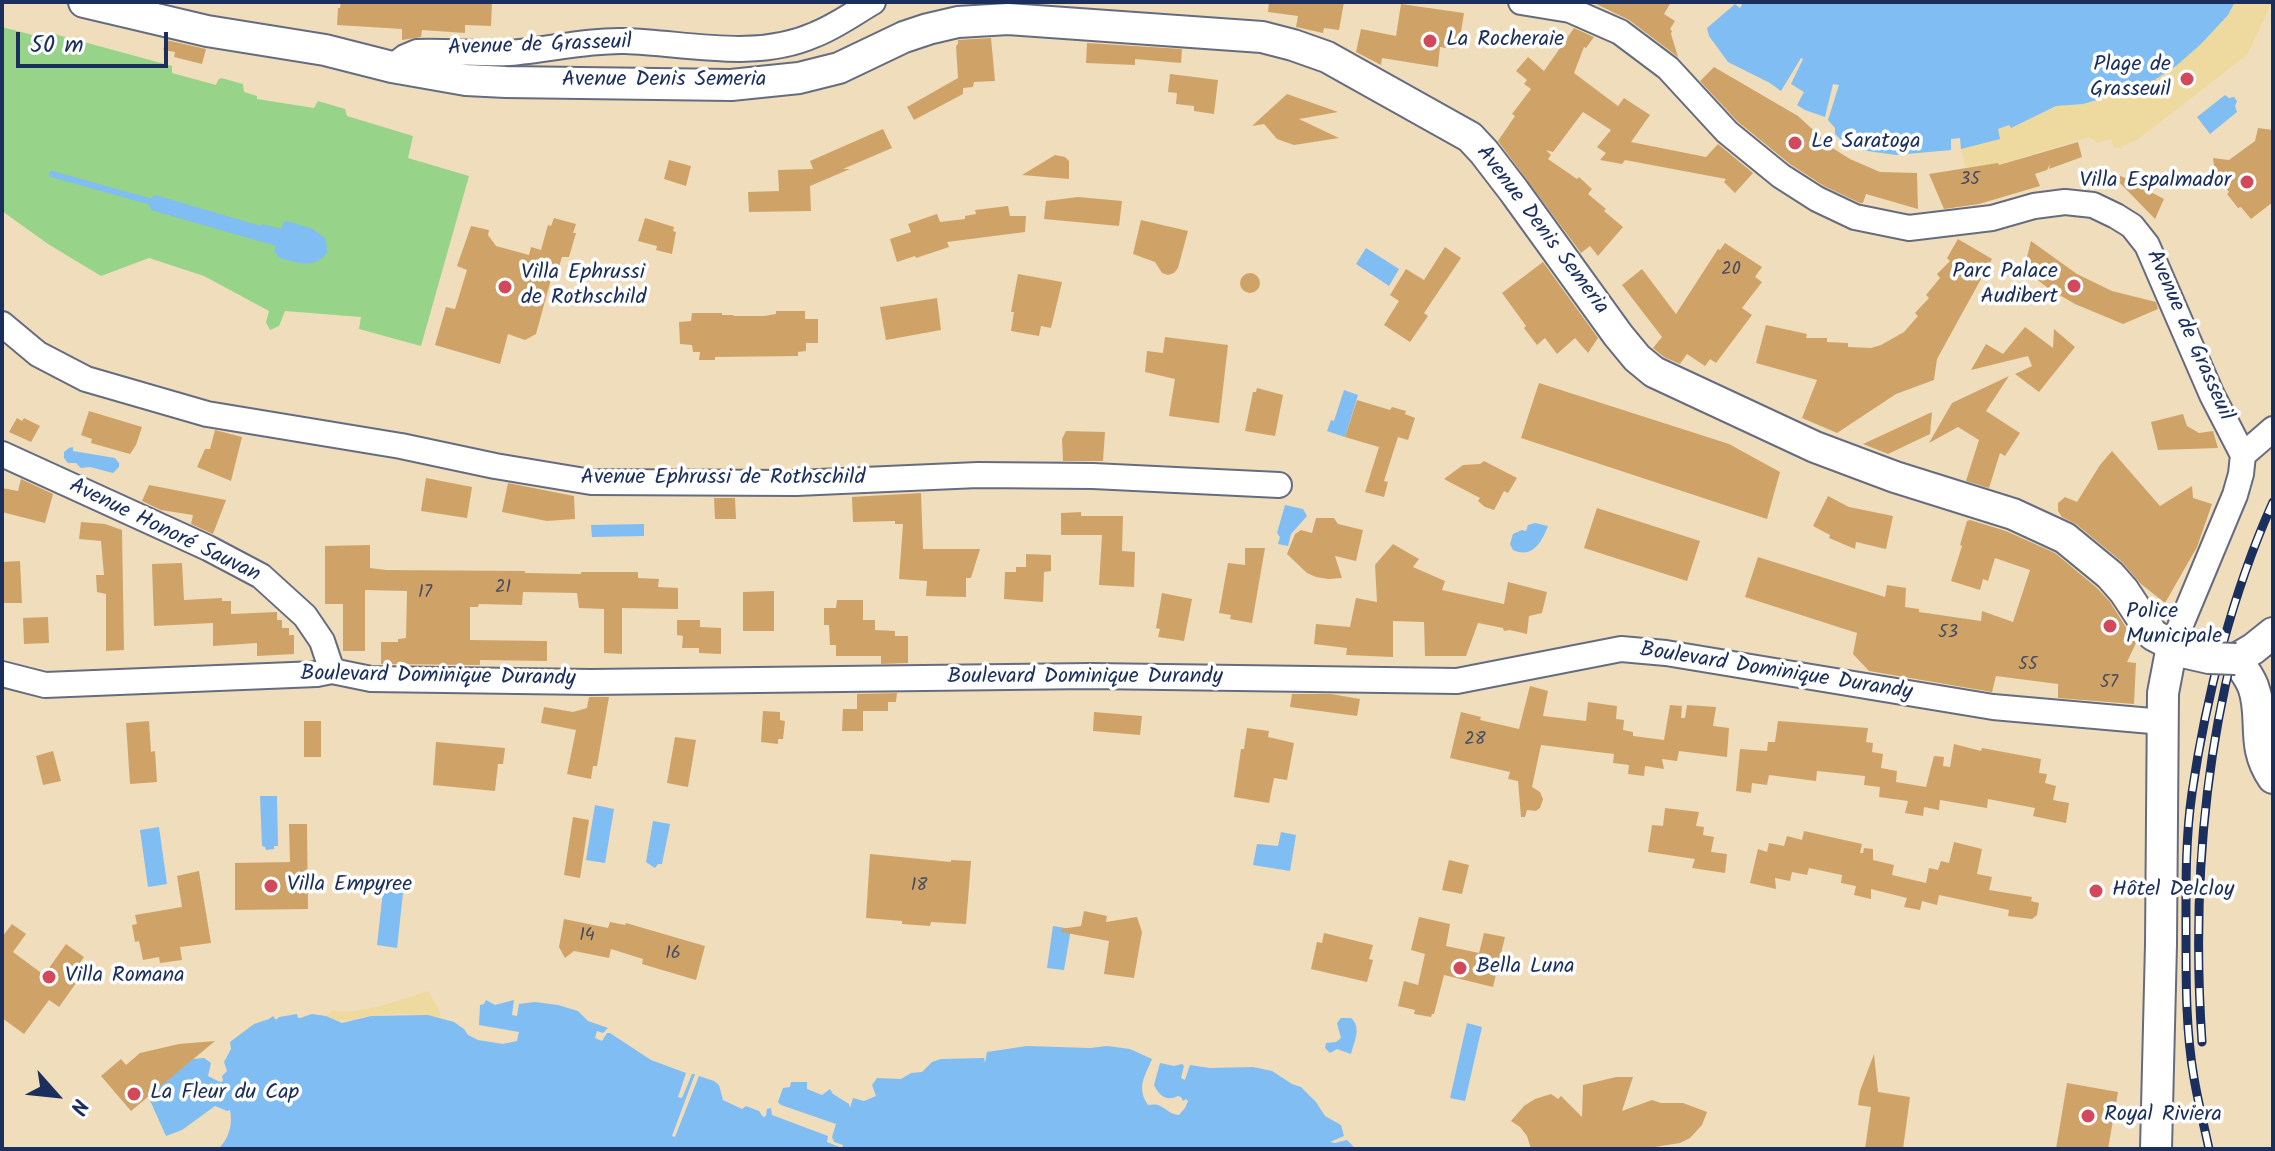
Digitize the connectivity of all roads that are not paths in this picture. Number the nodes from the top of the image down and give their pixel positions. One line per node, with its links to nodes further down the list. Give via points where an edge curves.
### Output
1 (84, 2): 4 (main road, Avenue Denis Semeria)
2 (873, 2): 4 (street, Avenue de Grasseuil, via 814,36 752,49 625,41 509,53 417,52)
3 (1521, 2): 8 (street, Avenue de Grasseuil, via 1570,10 1620,32 1668,68 1727,132 1781,176 1855,217 1909,228 2065,202 2093,205 2132,226 2147,245)
4 (392, 67): 10 (main road, Avenue Denis Semeria, via 466,80 731,85 819,74 928,29 1008,19 1262,37 1293,45 1327,57 1470,137 1618,335 1654,372 1815,447 2013,514 2065,538 2110,575 2153,635)
5 (2, 324): 9 (street, Avenue Ephrussi de Rothschild, via 38,354 86,379 207,414 591,482 796,483 978,475)
6 (2273, 429): 8 (street)
7 (2, 454): 12 (street, Avenue Honoré Sauvan, via 261,576 305,616 322,641)
8 (2243, 455): 10 (street, via 2235,495)
9 (1279, 485)
10 (2180, 650): 11 (main road, bridge, via 2209,658); 14 (main road, via 2163,693)
11 (2252, 654): 15 (main road, via 2258,742)
12 (332, 671): 13 (street, Boulevard Dominique Durandy, via 45,685); 14 (street, Boulevard Dominique Durandy, via 371,679 591,682 1091,676 1457,681 1621,649 1993,707)
13 (2, 674)
14 (2163, 722): 16 (main road)
15 (2273, 778)
16 (2156, 1149)

